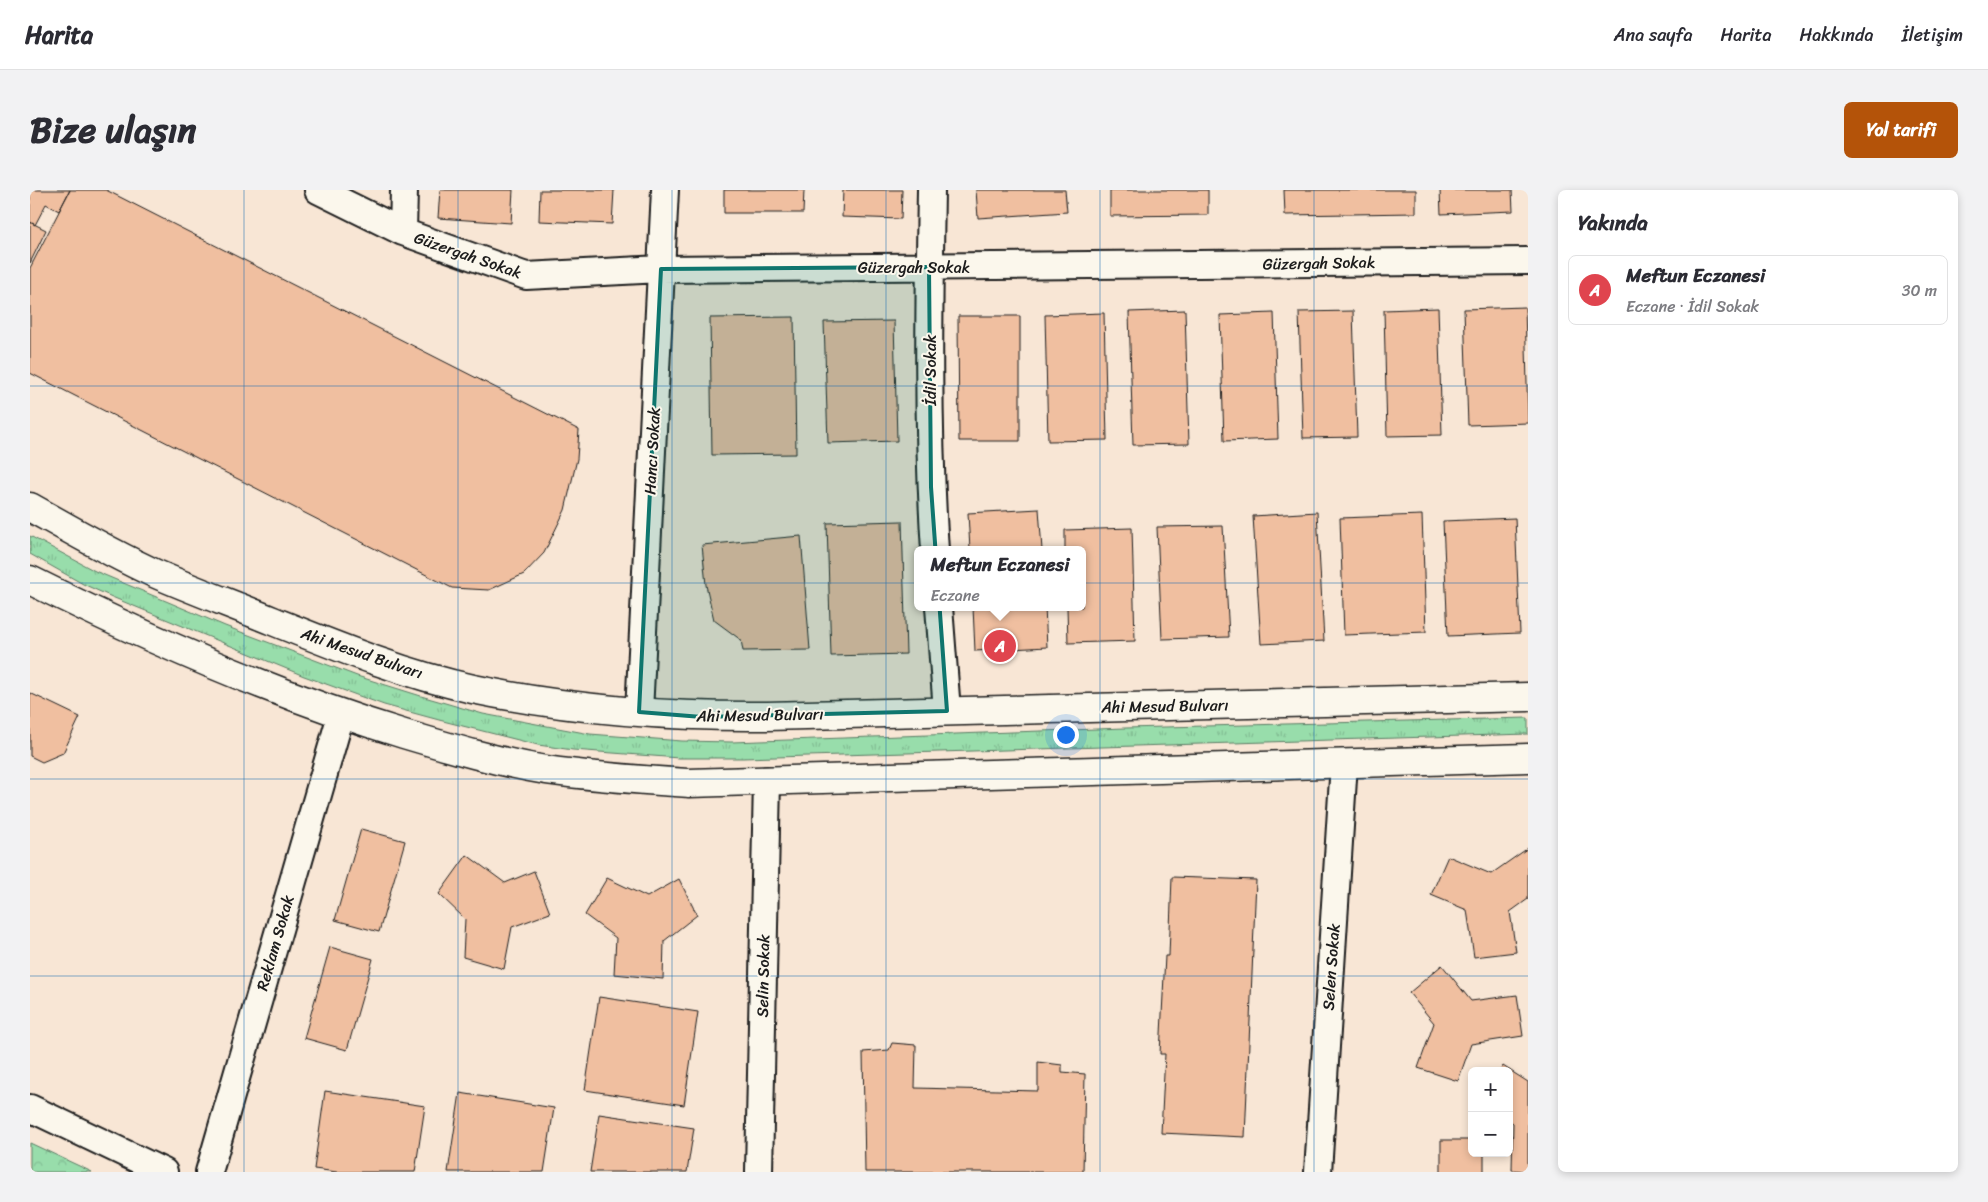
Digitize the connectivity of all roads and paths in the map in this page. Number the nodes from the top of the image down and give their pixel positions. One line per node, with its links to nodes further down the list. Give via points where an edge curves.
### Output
1 (404, 190): 5 (street)
2 (666, 190): 8 (street, Hancı Sokak)
3 (931, 190): 7 (street, İdil Sokak)
4 (333, 193): 5 (street, Güzergah Sokak)
5 (403, 232): 8 (street, Güzergah Sokak, via 526,276)
6 (1528, 261): 7 (street, Güzergah Sokak)
7 (929, 267): 8 (street, Güzergah Sokak); 10 (street, İdil Sokak, via 931,487)
8 (661, 269): 15 (street, Hancı Sokak)
9 (30, 508): 15 (main road, Ahi Mesud Bulvarı, via 154,573 343,649 472,688 558,703)
10 (935, 546)
11 (30, 580): 16 (main road, via 247,679)
12 (939, 611): 14 (street)
13 (1528, 697): 14 (main road, Ahi Mesud Bulvarı)
14 (947, 711): 15 (main road, Ahi Mesud Bulvarı, via 702,717)
15 (639, 712)
16 (341, 715): 19 (main road, via 463,752 545,770 636,780); 22 (street, Reklam Sokak)
17 (1528, 758): 18 (main road)
18 (1344, 763): 19 (main road); 24 (street, Selen Sokak)
19 (768, 780): 23 (street, Selin Sokak)
20 (30, 1108): 21 (street)
21 (164, 1172)
22 (209, 1172)
23 (759, 1172)
24 (1318, 1172)

